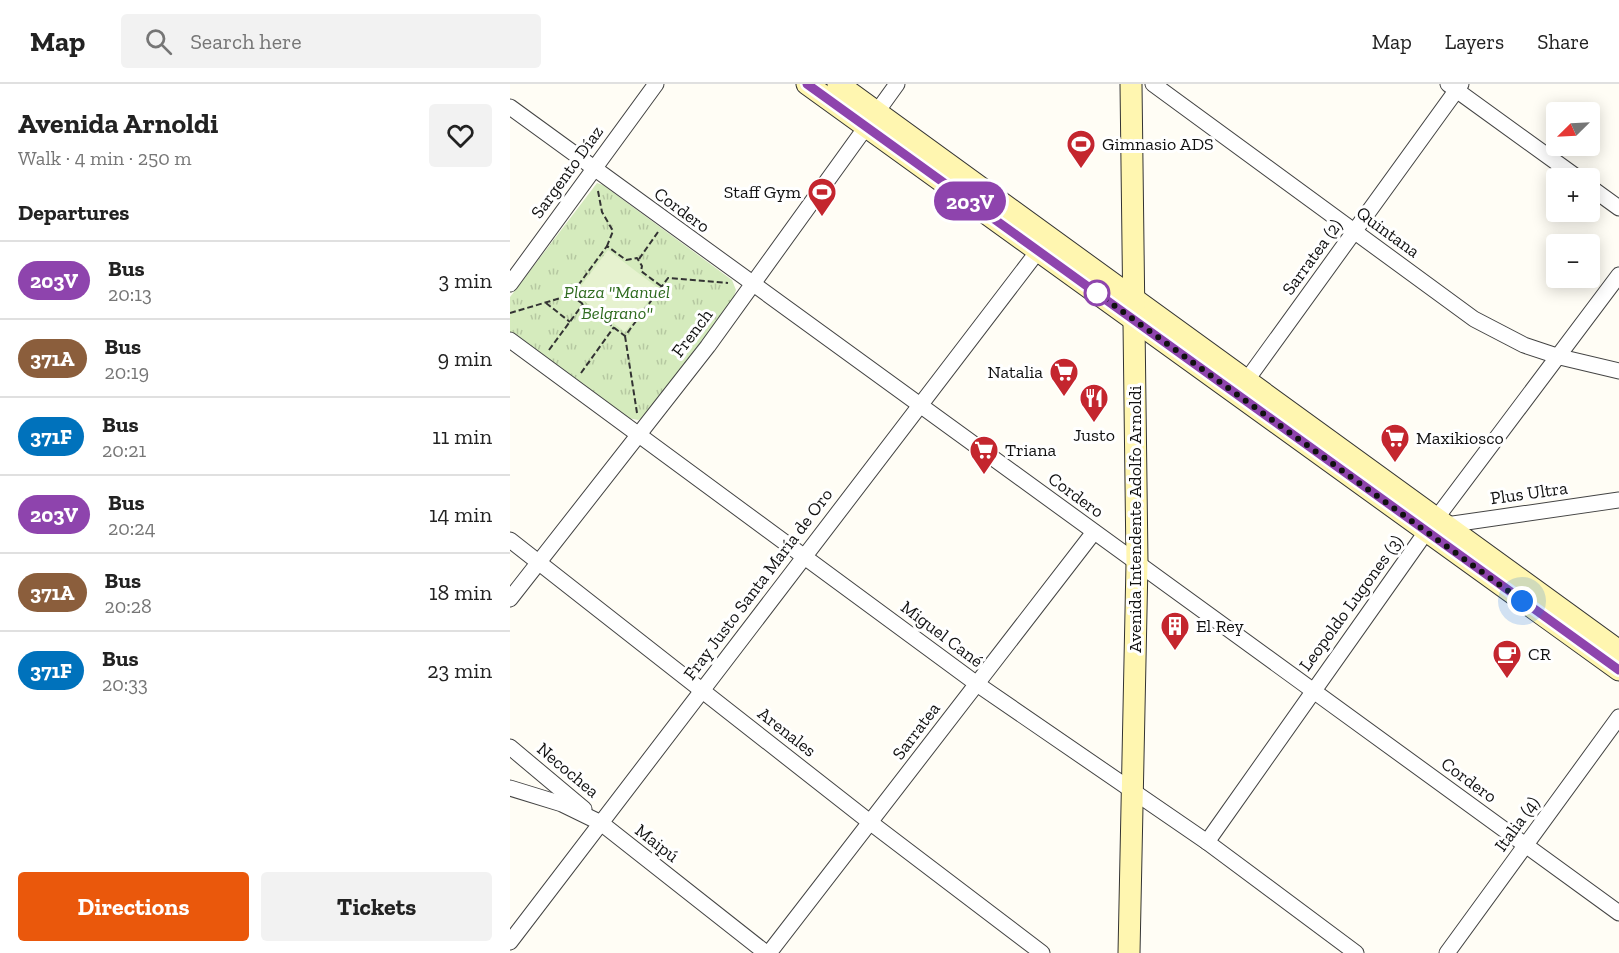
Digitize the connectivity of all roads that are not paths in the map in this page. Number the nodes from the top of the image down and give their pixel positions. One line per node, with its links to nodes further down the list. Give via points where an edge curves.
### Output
1 (656, 84): 11 (street, Sargento Díaz)
2 (807, 84): 9 (main road)
3 (838, 84): 9 (main road)
4 (897, 84): 9 (street, French)
5 (1131, 84): 19 (main road, Avenida Intendente Adolfo Arnoldi)
6 (1156, 85): 14 (street, Quintana)
7 (1455, 86): 10 (street); 14 (street, Sarratea (2))
8 (510, 107): 11 (street, Cordero)
9 (872, 119): 15 (main road); 18 (street, French); 19 (main road)
10 (1565, 168)
11 (594, 169): 17 (street, Sargento Díaz); 18 (street, Cordero)
12 (1600, 194): 13 (street)
13 (1619, 208)
14 (1354, 231): 21 (street, Quintana, via 1474,319 1524,345); 23 (street, Sarratea (2))
15 (1038, 251): 19 (main road); 24 (street, Fray Justo Santa María de Oro)
16 (1619, 276): 21 (street, Leopoldo Lugones (3))
17 (510, 284)
18 (752, 285): 24 (street, Cordero); 25 (street, French)
19 (1134, 309): 23 (main road); 32 (main road, Avenida Intendente Adolfo Arnoldi)
20 (510, 340): 25 (street, Miguel Cané)
21 (1560, 357): 22 (street, Quintana); 27 (street, Leopoldo Lugones (3))
22 (1619, 371)
23 (1241, 388): 27 (main road)
24 (919, 405): 28 (street, Cordero); 30 (street, Fray Justo Santa María de Oro)
25 (640, 435): 30 (street, Miguel Cané); 31 (street, French)
26 (1619, 500): 27 (street, Plus Ultra)
27 (1436, 525): 34 (main road); 35 (main road); 38 (street, Leopoldo Lugones (3))
28 (1094, 532): 32 (street, Cordero); 36 (street, Sarratea)
29 (510, 540): 31 (street, Arenales)
30 (804, 556): 36 (street, Miguel Cané); 37 (street, Fray Justo Santa María de Oro)
31 (539, 562): 33 (street, French); 37 (street, Arenales)
32 (1137, 563): 38 (street, Cordero); 42 (main road, Avenida Intendente Adolfo Arnoldi)
33 (510, 599)
34 (1619, 651)
35 (1619, 670)
36 (977, 684): 42 (street, Miguel Cané); 44 (street, Sarratea)
37 (703, 690): 43 (street, Fray Justo Santa María de Oro); 44 (street, Arenales)
38 (1312, 691): 45 (street, Leopoldo Lugones (3)); 46 (street, Cordero)
39 (1619, 717): 46 (street, Italia (4))
40 (510, 747): 43 (street, Necochea)
41 (510, 788): 43 (street, Maipú, via 562,804)
42 (1134, 792): 45 (street, Miguel Cané); 51 (main road, Avenida Intendente Adolfo Arnoldi)
43 (601, 823): 48 (street, Fray Justo Santa María de Oro); 50 (street, Maipú)
44 (871, 823): 49 (street, Arenales); 50 (street, Sarratea)
45 (1207, 842): 52 (street, Miguel Cané)
46 (1526, 844): 47 (street, Cordero); 53 (street, Italia (4))
47 (1619, 914)
48 (510, 942)
49 (1038, 952)
50 (767, 953)
51 (1130, 953)
52 (1356, 953)
53 (1447, 953)

